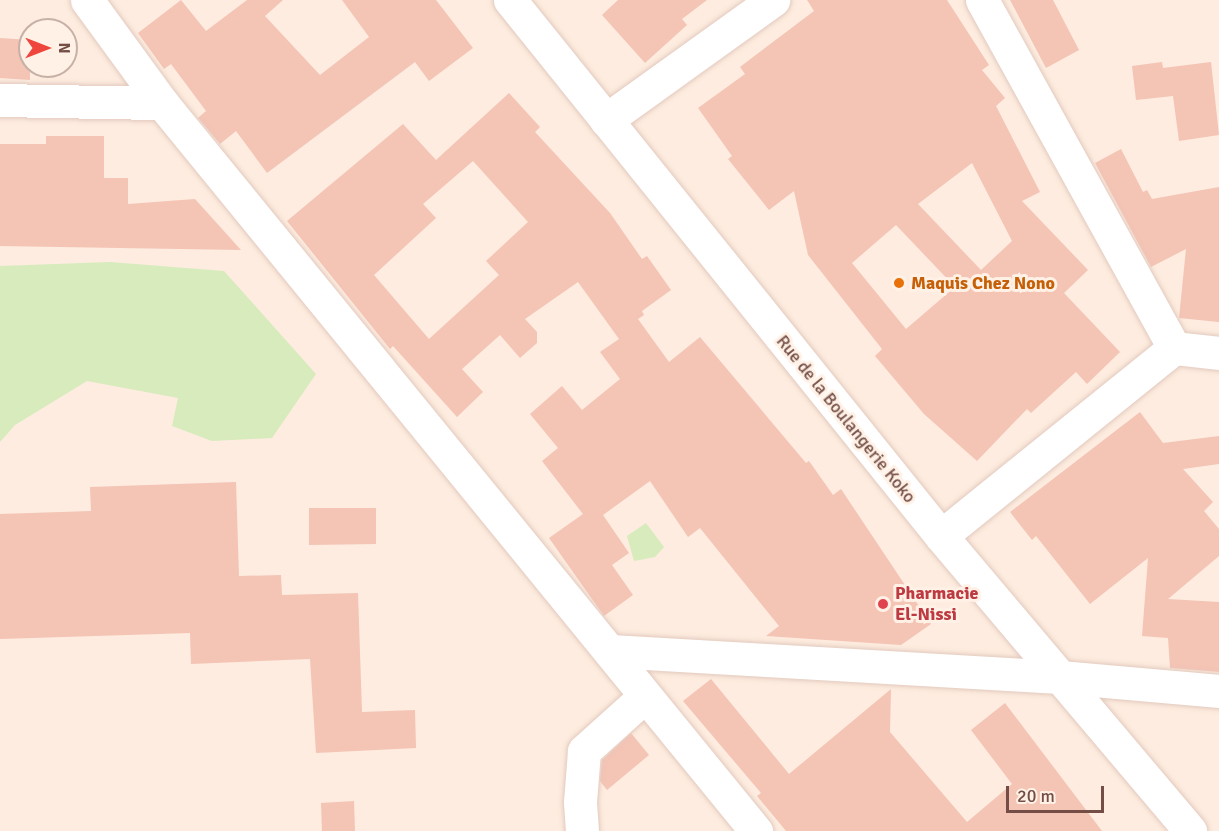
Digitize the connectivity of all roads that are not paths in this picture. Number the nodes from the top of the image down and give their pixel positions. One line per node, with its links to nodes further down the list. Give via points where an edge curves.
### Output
1 (87, 0): 6 (street)
2 (510, 0): 7 (street, Rue de la Boulangerie Koko)
3 (773, 0): 7 (street)
4 (982, 0): 8 (street)
5 (0, 100): 6 (street)
6 (162, 103): 11 (street)
7 (606, 120): 10 (street, Rue de la Boulangerie Koko)
8 (1174, 348): 9 (street); 10 (street)
9 (1219, 353)
10 (941, 536): 12 (street, Rue de la Boulangerie Koko)
11 (610, 651): 12 (street); 14 (street)
12 (1060, 677): 13 (street); 17 (street, Rue de la Boulangerie Koko)
13 (1219, 691)
14 (645, 696): 15 (street, via 584,752); 16 (street)
15 (582, 831)
16 (756, 831)
17 (1190, 831)

